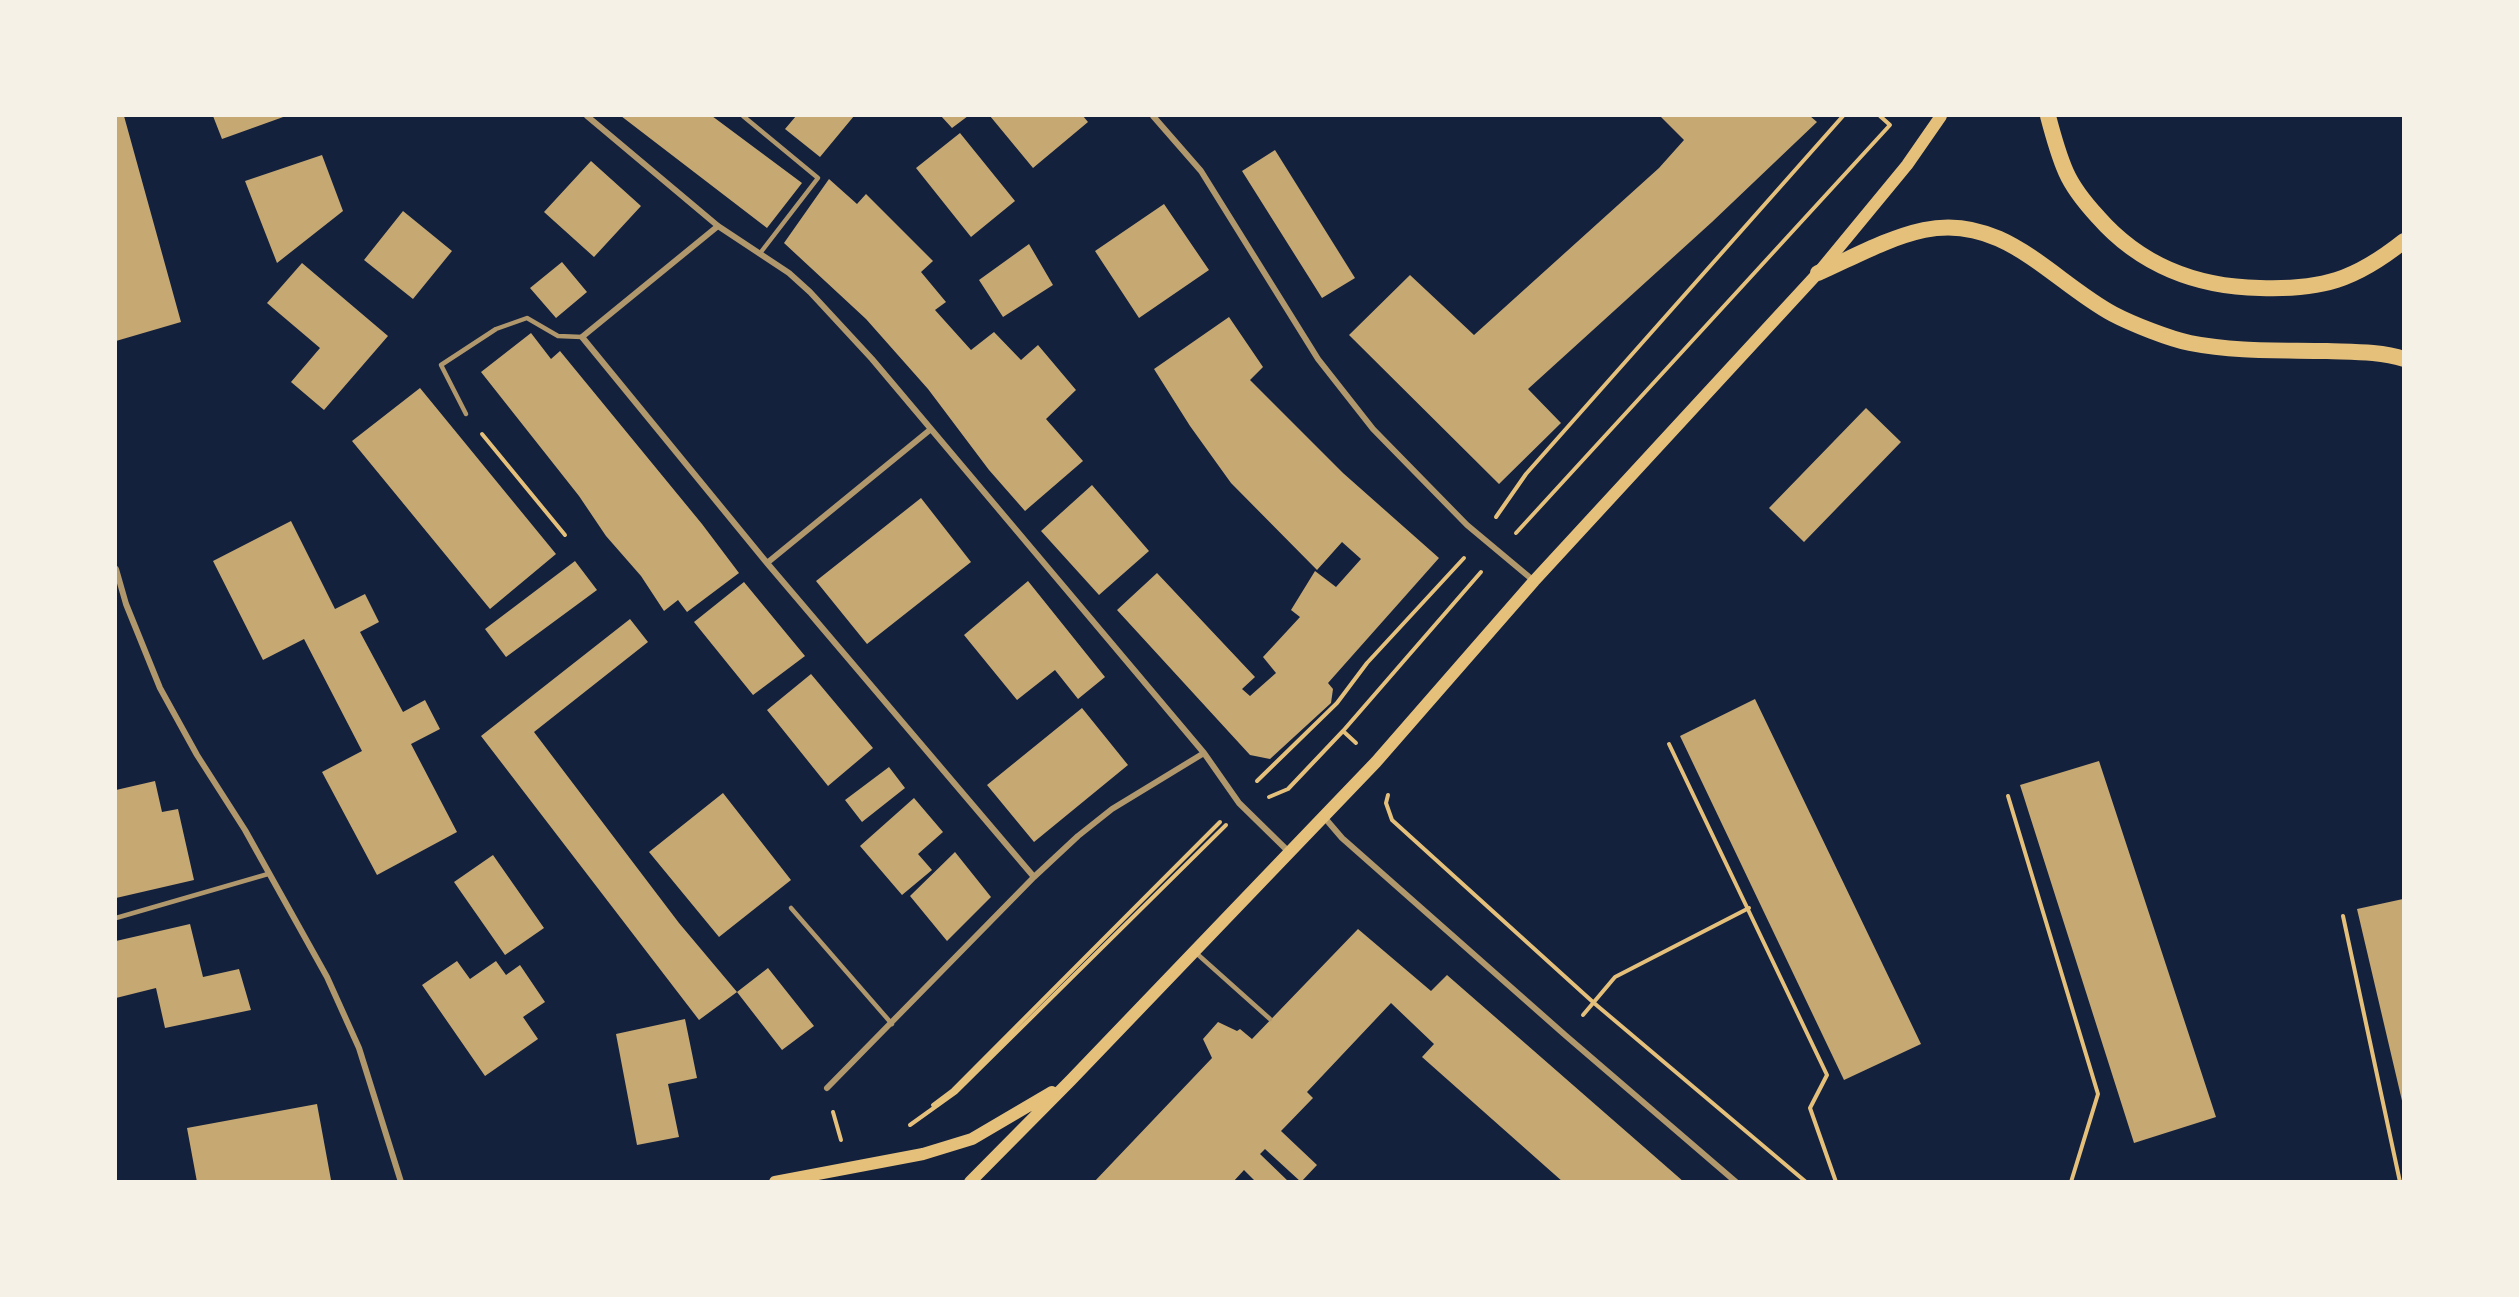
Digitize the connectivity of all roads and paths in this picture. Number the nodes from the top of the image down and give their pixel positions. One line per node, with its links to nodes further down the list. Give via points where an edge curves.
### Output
1 (587, 116): 8 (street)
2 (743, 116): 10 (lane, via 818,178)
3 (1153, 116): 17 (street, via 1201,171 1318,359 1373,429)
4 (1843, 116): 17 (path, via 1526,474)
5 (1880, 116): 18 (path, via 1890,125)
6 (1941, 116): 11 (main road, via 1907,165)
7 (2048, 116): 9 (highway, via 2067,174 2087,206 2136,253 2169,270 2212,285 2297,289 2336,281 2377,263)
8 (718, 226): 10 (street); 12 (street)
9 (2403, 241)
10 (761, 252): 15 (street, via 810,292)
11 (1818, 273): 13 (highway, via 1925,229 1974,230 2008,242 2114,315 2188,343 2233,349 2354,352); 21 (main road)
12 (582, 337): 14 (lane, via 558,336 526,318 496,329 441,364); 19 (street)
13 (2403, 359)
14 (466, 414): 16 (path)
15 (932, 429): 19 (street); 23 (street)
16 (565, 536)
17 (1481, 539): 18 (street); 26 (path, via 1367,663 1337,703 1260,778)
18 (1498, 552): 21 (street); 26 (path, via 1288,789)
19 (767, 563): 30 (street)
20 (116, 569): 29 (street, via 160,688)
21 (1534, 581): 24 (main road)
22 (1669, 744): 32 (path)
23 (1204, 753): 26 (street); 30 (street, via 1112,809)
24 (1376, 762): 27 (main road); 36 (path, via 1392,780 1386,803 1392,820)
25 (2007, 796): 50 (path, via 2098,1094)
26 (1241, 806): 28 (street); 42 (path, via 956,1092)
27 (1323, 817): 28 (main road); 39 (street)
28 (1289, 852): 35 (main road)
29 (268, 874): 34 (lane); 44 (street, via 308,939 359,1048)
30 (1034, 877): 38 (street)
31 (791, 908): 38 (lane)
32 (1749, 908): 36 (path, via 1615,977); 49 (path, via 1827,1075 1810,1108)
33 (2343, 916): 51 (path)
34 (116, 918)
35 (1193, 950): 37 (lane); 40 (main road)
36 (1593, 1003): 39 (path); 48 (path)
37 (1270, 1019)
38 (892, 1024): 41 (street)
39 (1565, 1035): 47 (street)
40 (1071, 1080): 43 (main road, via 972,1139 923,1154); 46 (main road)
41 (827, 1088): 43 (path)
42 (904, 1128)
43 (848, 1168): 45 (main road)
44 (401, 1182)
45 (775, 1182)
46 (970, 1182)
47 (1736, 1182)
48 (1806, 1182)
49 (1836, 1182)
50 (2071, 1182)
51 (2400, 1182)

